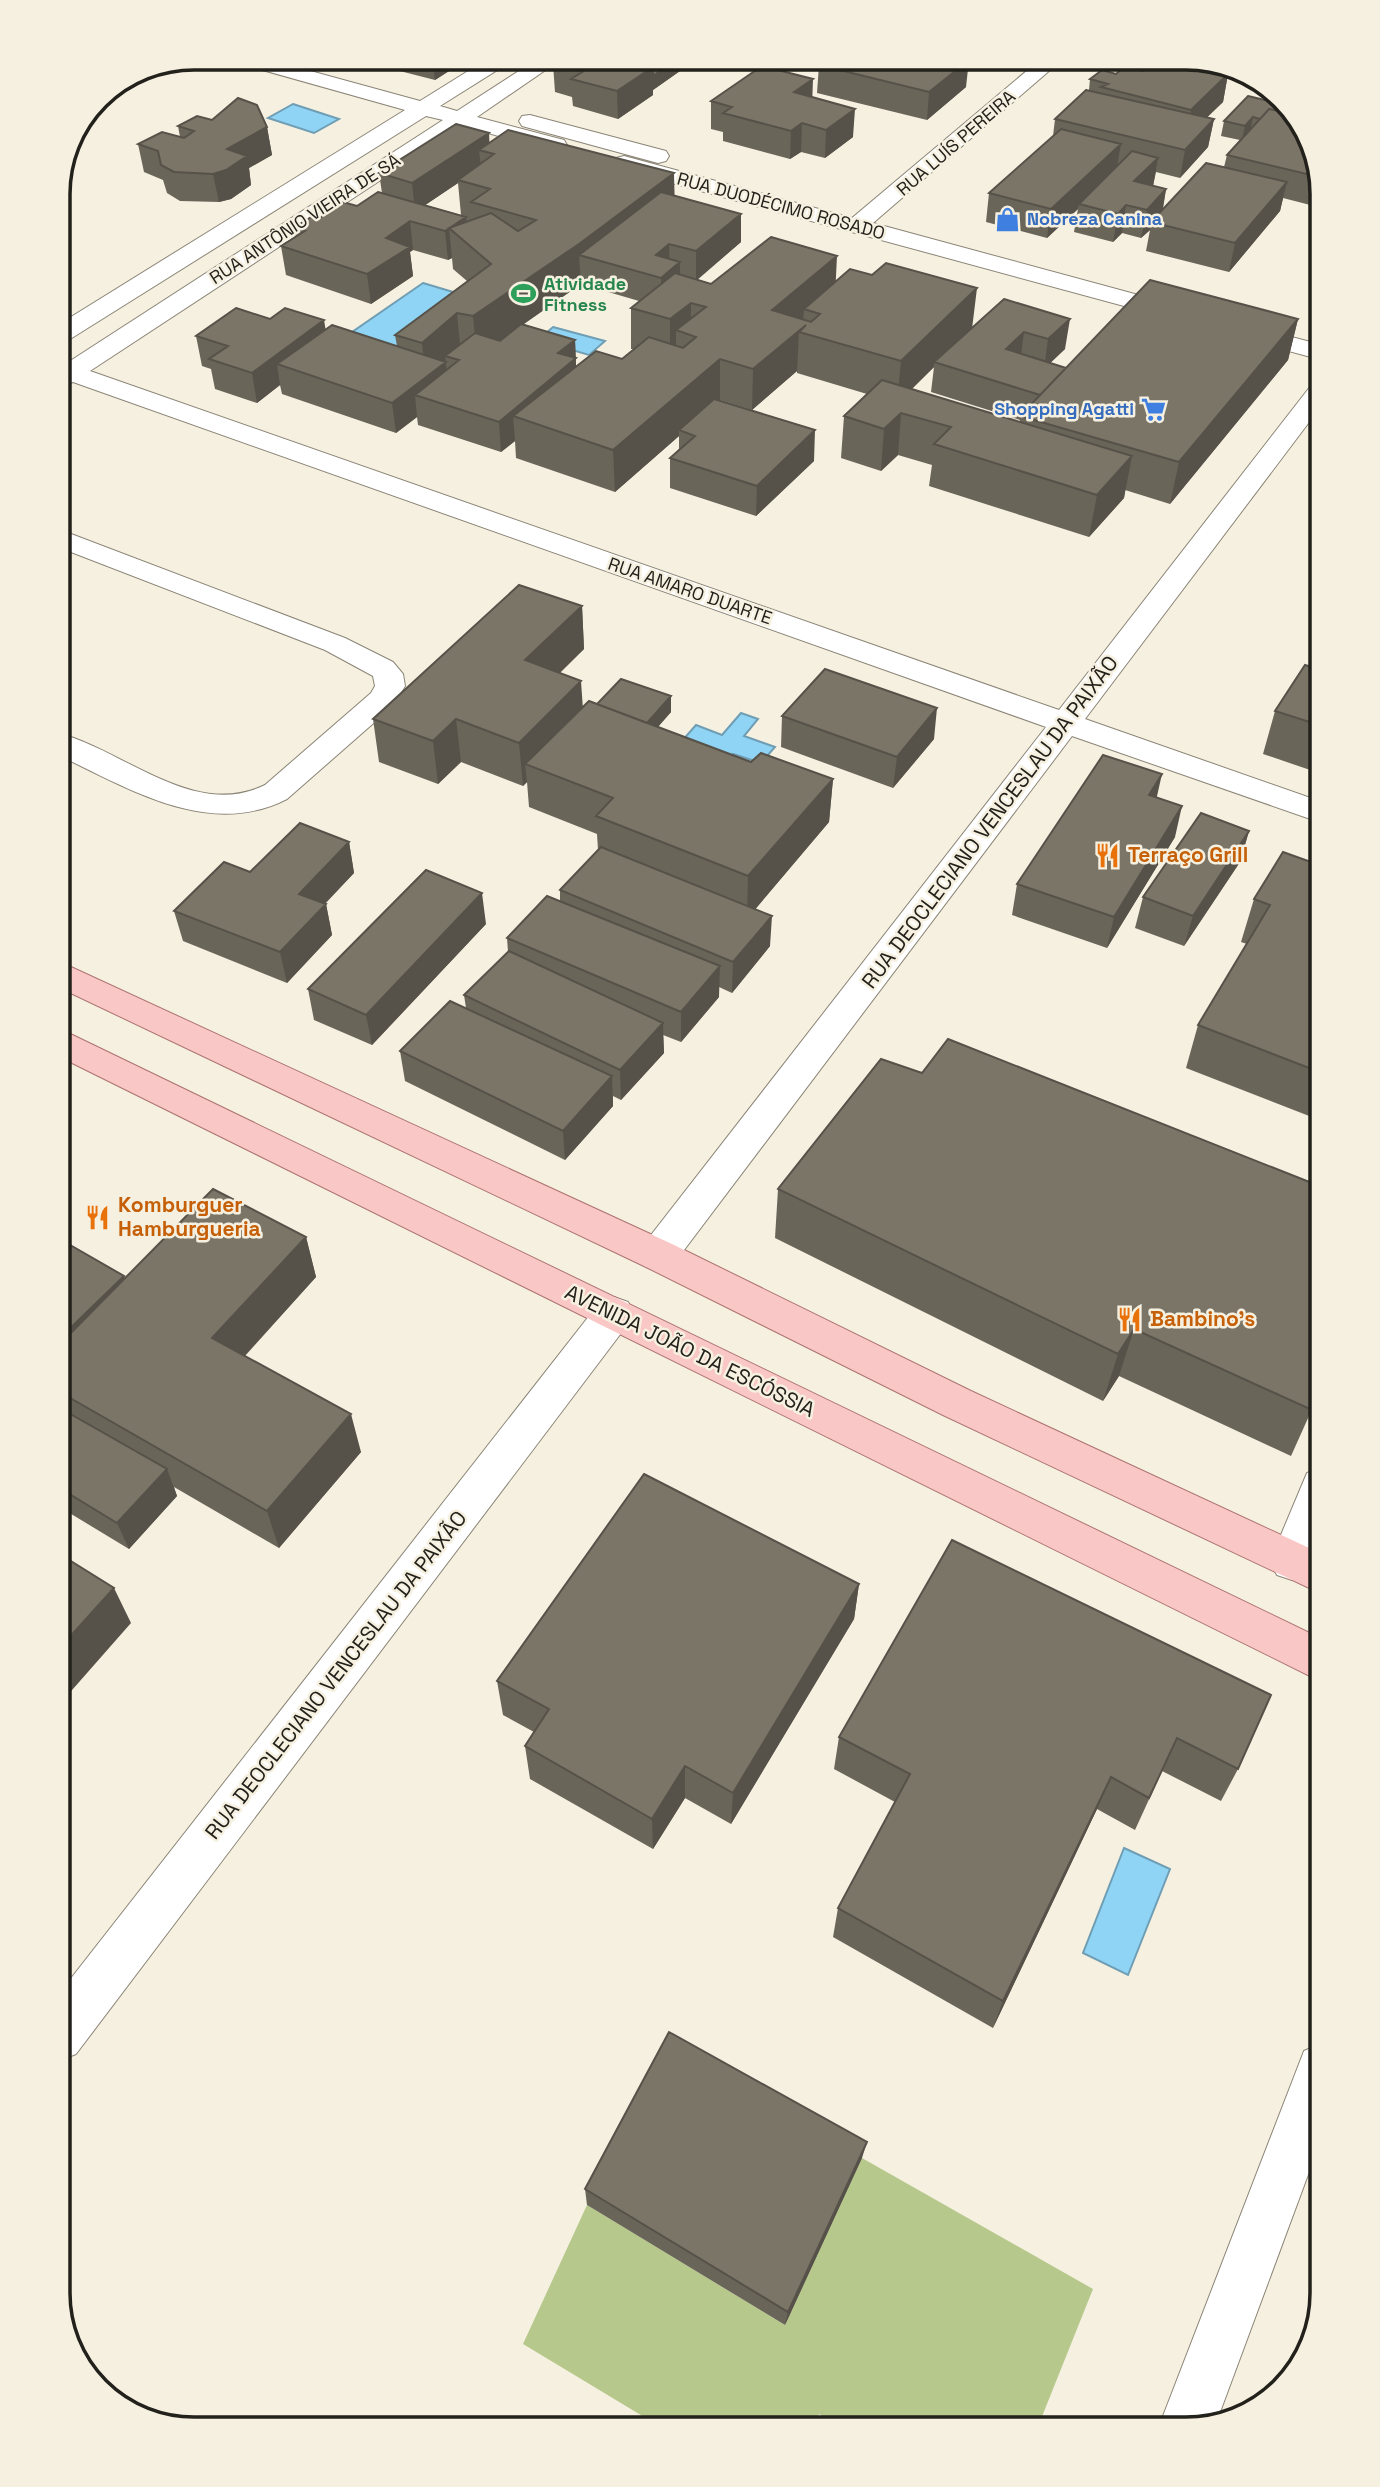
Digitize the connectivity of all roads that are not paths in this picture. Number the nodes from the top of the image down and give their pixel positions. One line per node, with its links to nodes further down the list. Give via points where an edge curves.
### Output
1 (285, 70): 7 (street, RUA DUODÉCIMO ROSADO)
2 (342, 70): 6 (street, RUA DUODÉCIMO ROSADO)
3 (485, 70): 6 (street, RUA ANTÔNIO VIEIRA DE SÁ)
4 (534, 70): 8 (street, RUA ANTÔNIO VIEIRA DE SÁ)
5 (1040, 70): 9 (street, RUA LUÍS PEREIRA)
6 (443, 97): 7 (street, RUA ANTÔNIO VIEIRA DE SÁ); 8 (street, RUA DUODÉCIMO ROSADO)
7 (423, 108): 8 (street, RUA DUODÉCIMO ROSADO); 11 (street, RUA ANTÔNIO VIEIRA DE SÁ)
8 (469, 112): 9 (street, RUA DUODÉCIMO ROSADO); 14 (street, RUA ANTÔNIO VIEIRA DE SÁ)
9 (864, 220): 10 (street, RUA DUODÉCIMO ROSADO)
10 (1212, 314): 12 (street, RUA DUODÉCIMO ROSADO); 13 (street, RUA DUODÉCIMO ROSADO)
11 (70, 329)
12 (1310, 333)
13 (1310, 349)
14 (70, 369)
15 (70, 377): 18 (street, RUA AMARO DUARTE)
16 (1310, 404): 18 (street, RUA DEOCLECIANO VENCESLAU DA PAIXÃO)
17 (70, 542): 19 (street, via 335,644 382,668 390,686 382,699 276,792 255,802 208,804 176,796)
18 (1066, 723): 20 (street, RUA AMARO DUARTE); 23 (street, RUA DEOCLECIANO VENCESLAU DA PAIXÃO)
19 (70, 748)
20 (1310, 809)
21 (70, 979): 23 (main road)
22 (70, 1047): 24 (main road, AVENIDA JOÃO DA ESCÓSSIA)
23 (658, 1255): 25 (main road)
24 (614, 1313): 26 (main road, AVENIDA JOÃO DA ESCÓSSIA); 27 (street, RUA DEOCLECIANO VENCESLAU DA PAIXÃO)
25 (1307, 1568)
26 (1310, 1655)
27 (70, 2020)
28 (1310, 2100): 29 (street)
29 (1191, 2417)

